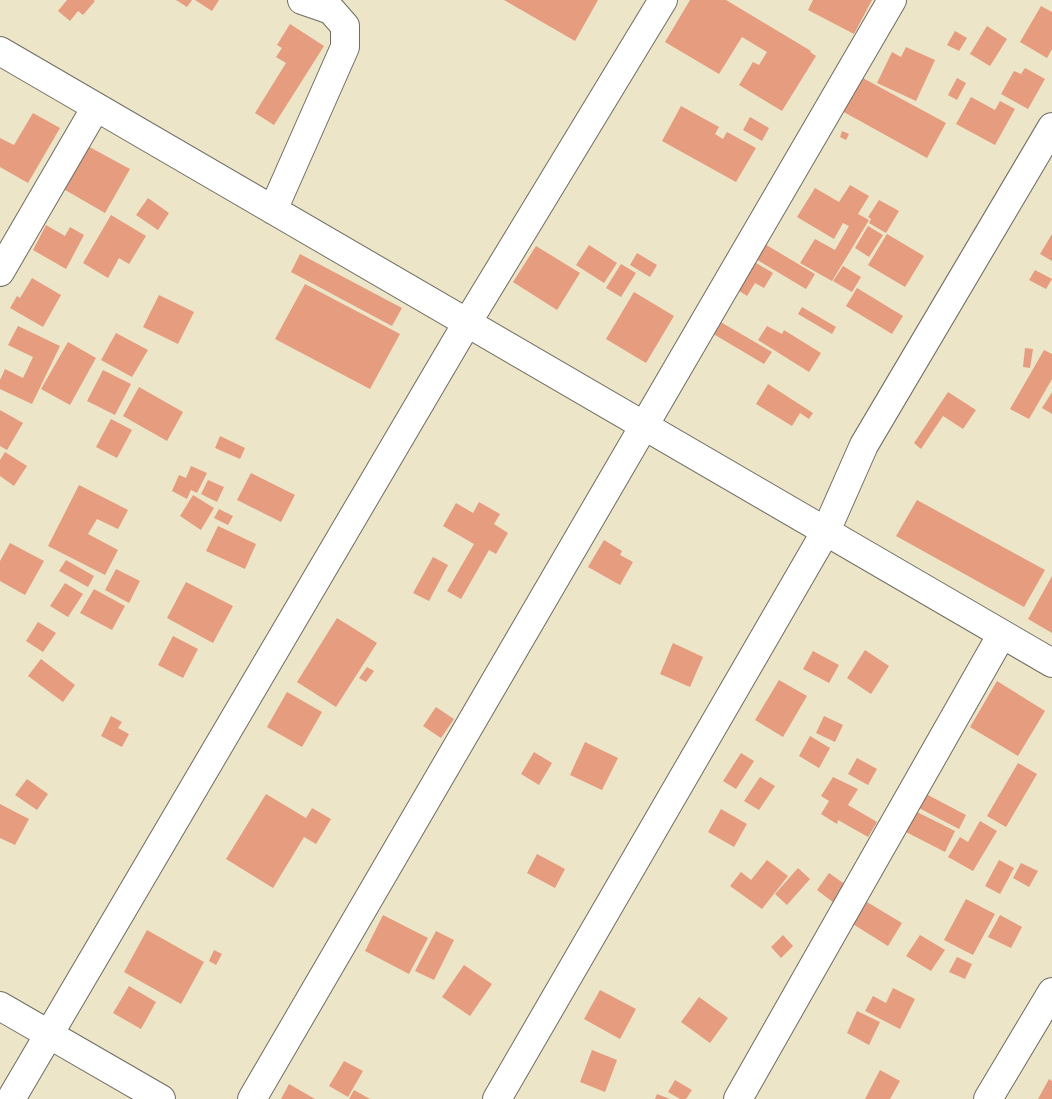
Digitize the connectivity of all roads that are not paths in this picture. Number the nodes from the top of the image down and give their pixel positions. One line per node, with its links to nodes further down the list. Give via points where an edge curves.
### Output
1 (302, 0): 7 (street, via 331,10 345,26 345,47)
2 (663, 0): 9 (street)
3 (892, 0): 10 (street)
4 (0, 51): 5 (street)
5 (96, 107): 7 (street); 8 (street)
6 (1052, 126): 11 (street, via 864,445)
7 (273, 210): 9 (street)
8 (0, 272)
9 (467, 322): 10 (street); 16 (street)
10 (645, 426): 11 (street); 19 (street)
11 (826, 532): 12 (street); 20 (street)
12 (1002, 634): 13 (street); 21 (street)
13 (1052, 663)
14 (1052, 992): 22 (street)
15 (0, 1006): 16 (street)
16 (49, 1034): 17 (street); 18 (street)
17 (11, 1099)
18 (161, 1099)
19 (252, 1099)
20 (497, 1099)
21 (738, 1099)
22 (988, 1099)

